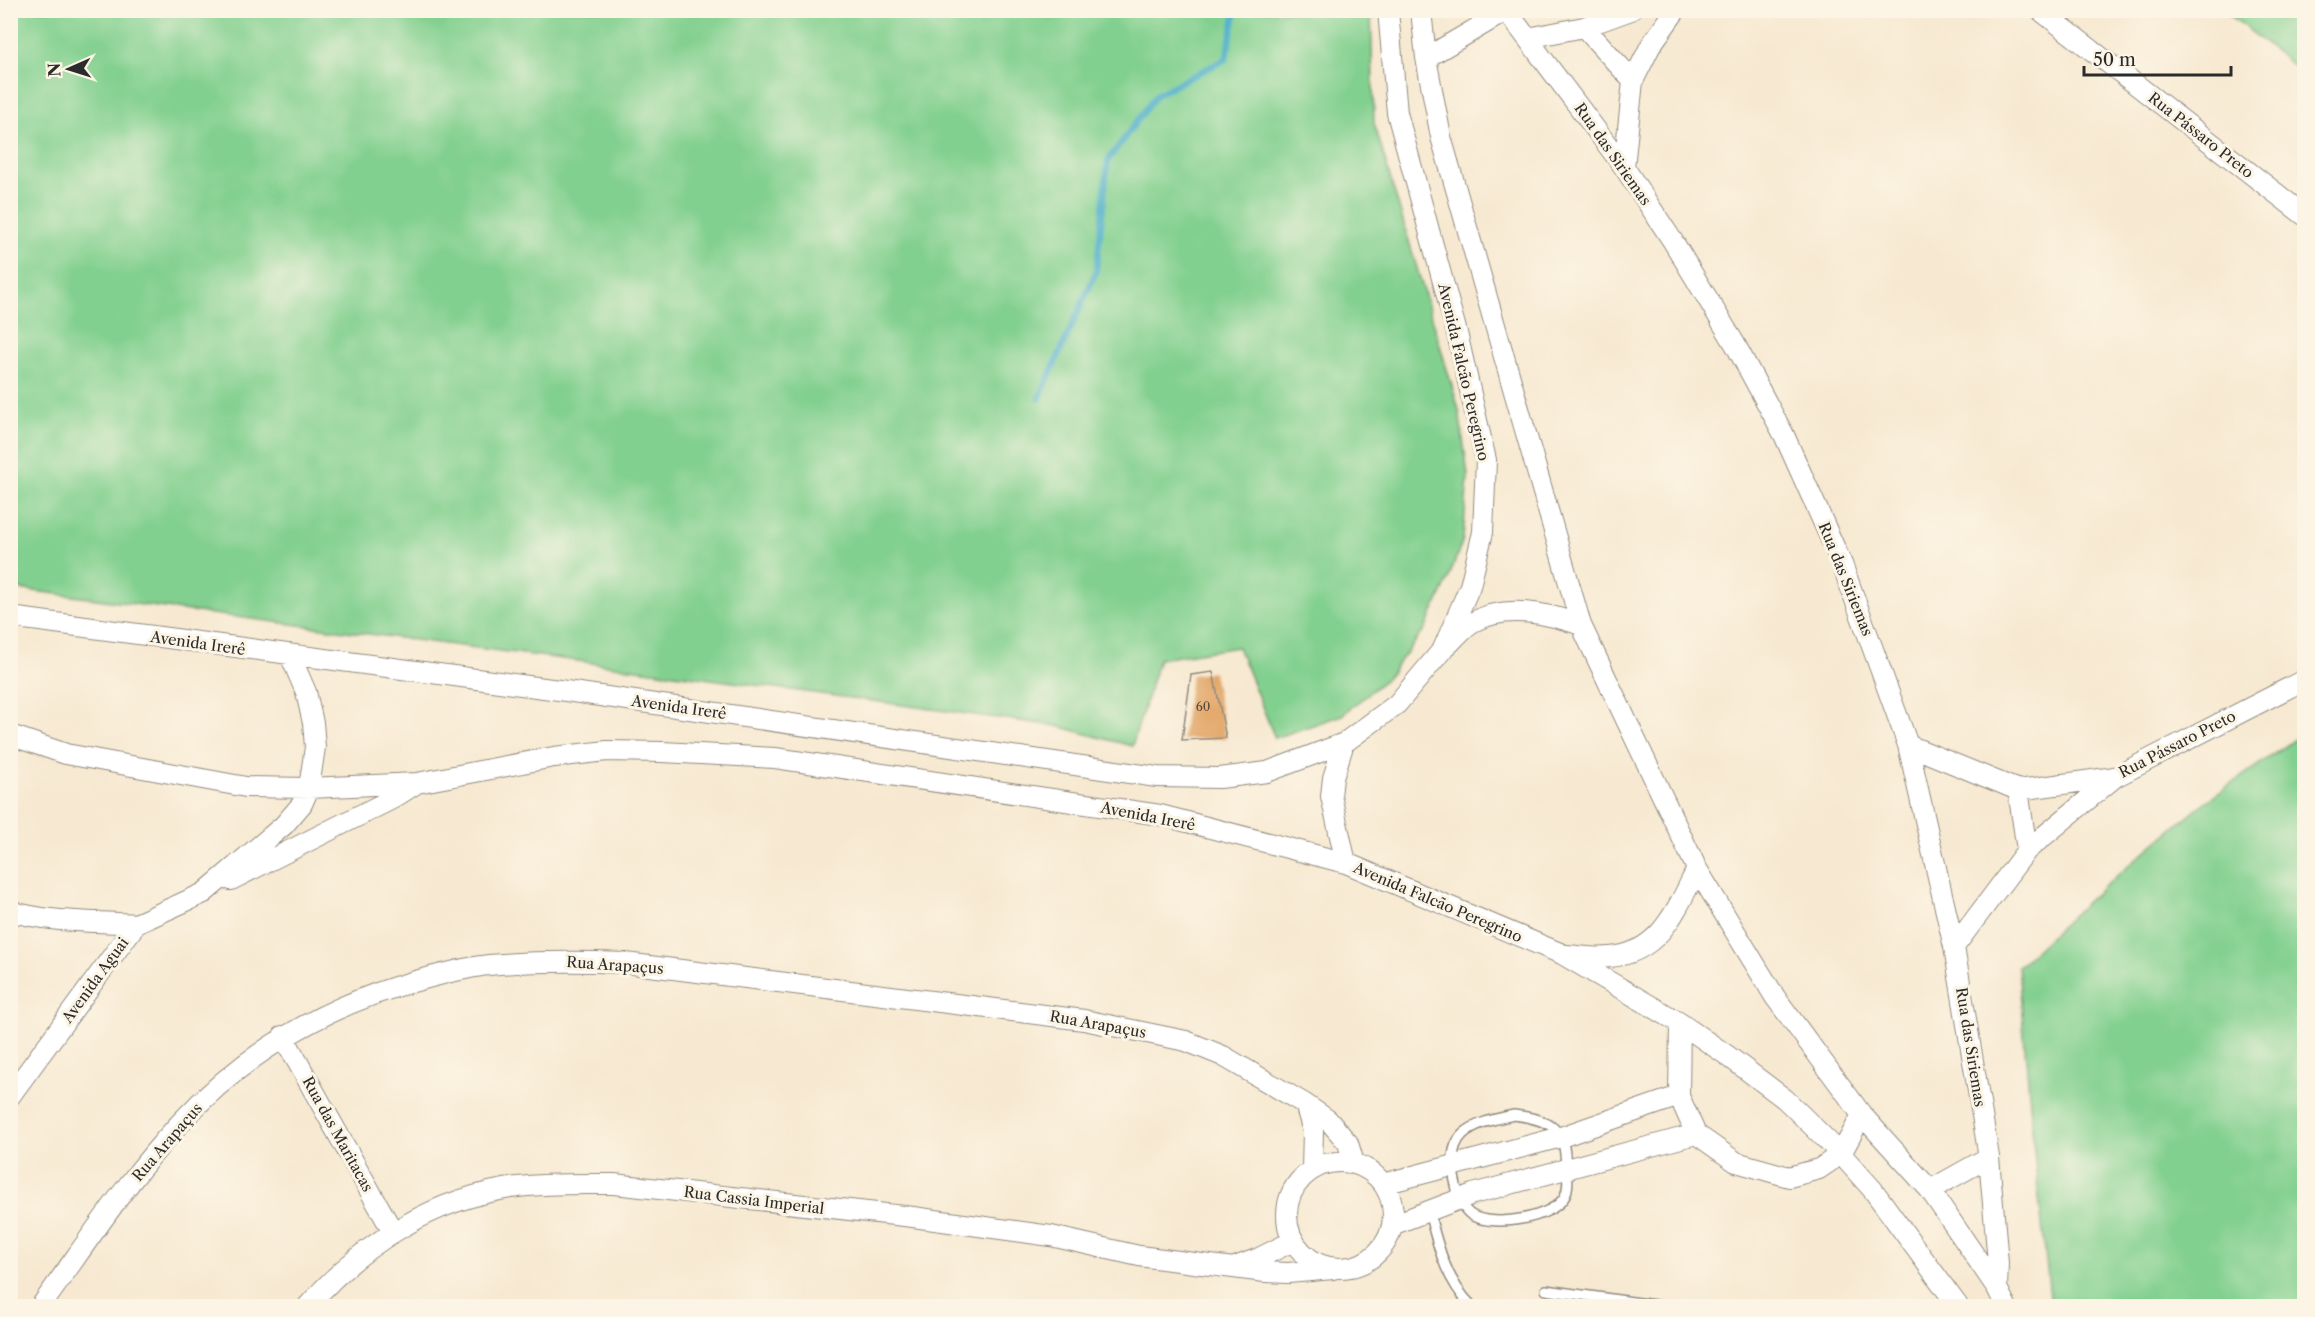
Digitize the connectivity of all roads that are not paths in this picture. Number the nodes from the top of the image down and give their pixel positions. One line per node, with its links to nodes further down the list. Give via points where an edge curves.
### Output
1 (1388, 10): 15 (street, Avenida Falcão Peregrino, via 1397,113 1457,333 1486,459 1483,532 1470,586)
2 (1421, 10): 9 (street)
3 (1631, 10): 7 (street)
4 (1676, 10): 10 (street)
5 (2040, 10): 12 (street, Rua Pássaro Preto)
6 (1506, 11): 8 (street, Rua das Siriemas); 9 (street, Rua das Siriemas)
7 (1584, 27): 8 (street); 10 (street)
8 (1528, 38): 11 (street, Rua das Siriemas)
9 (1426, 58): 14 (street, via 1440,137)
10 (1632, 81): 11 (street)
11 (1624, 167): 20 (street, Rua das Siriemas, via 1735,344 1784,435 1842,564)
12 (2304, 215)
13 (10, 617): 16 (street, Avenida Irerê)
14 (1581, 625): 15 (street, via 1525,612 1498,612 1472,622); 27 (street)
15 (1443, 649): 19 (street, Avenida Falcão Peregrino, via 1397,704)
16 (290, 655): 19 (street, Avenida Irerê, via 1157,777 1220,778 1267,772); 23 (street, via 306,692 313,723 315,747)
17 (2304, 680): 21 (street, Rua Pássaro Preto)
18 (10, 735): 23 (street, via 66,754 246,787)
19 (1344, 743): 26 (street, Avenida Falcão Peregrino, via 1332,778 1332,796)
20 (1908, 745): 24 (street, Rua Pássaro Preto); 31 (street, Rua das Siriemas)
21 (2115, 777): 24 (street, Rua Pássaro Preto); 25 (street)
22 (417, 783): 23 (street); 26 (street, Avenida Irerê, via 607,751 775,758 1160,815); 28 (street, Avenida Aguai)
23 (309, 788): 28 (street, Avenida Aguai, via 302,804 284,825)
24 (2018, 790): 25 (street)
25 (2027, 850): 31 (street)
26 (1346, 863): 32 (street, Avenida Falcão Peregrino)
27 (1697, 868): 32 (street, via 1672,920 1647,945 1623,956 1607,958); 38 (street, via 1775,996)
28 (204, 893): 30 (street, Avenida Aguai)
29 (15, 911): 30 (street)
30 (136, 924): 35 (street, Avenida Aguai)
31 (1954, 947): 42 (street, Rua das Siriemas)
32 (1562, 954): 33 (street, Avenida Falcão Peregrino)
33 (1680, 1023): 36 (street); 41 (street, Avenida Falcão Peregrino, via 1785,1099)
34 (283, 1036): 37 (street, Rua Arapaçus, via 351,1001 450,972 487,965 625,963 1084,1020 1144,1032 1186,1041 1223,1056); 54 (street, Rua das Maritacas); 60 (street, Rua Arapaçus, via 226,1080 181,1122 112,1206)
35 (10, 1096)
36 (1678, 1096): 39 (street); 40 (street)
37 (1305, 1104): 44 (street, Rua Arapaçus, via 1328,1120 1348,1143); 46 (street, via 1313,1131)
38 (1862, 1115): 41 (street); 50 (street)
39 (1696, 1134): 41 (street, via 1736,1162 1789,1177 1819,1169); 47 (street)
40 (1561, 1137): 43 (street); 45 (lane, via 1546,1123 1531,1117 1493,1119 1458,1138); 47 (lane)
41 (1841, 1154): 64 (street, Avenida Falcão Peregrino, via 1873,1190)
42 (1989, 1157): 50 (street); 58 (street, Rua das Siriemas)
43 (1480, 1158): 45 (street); 49 (street)
44 (1354, 1163): 46 (street, via 1325,1163); 48 (street, via 1371,1171)
45 (1451, 1166): 48 (street); 51 (lane)
46 (1312, 1169): 55 (street, via 1290,1193 1287,1226)
47 (1567, 1169): 49 (street); 51 (lane, via 1568,1185 1561,1202 1524,1219 1479,1219 1469,1214)
48 (1383, 1184): 53 (street, via 1390,1197)
49 (1488, 1190): 51 (street)
50 (1930, 1190): 58 (street)
51 (1459, 1198): 52 (street)
52 (1429, 1212): 53 (street); 62 (lane, via 1443,1263 1462,1297)
53 (1392, 1225): 57 (street, via 1378,1253 1365,1263)
54 (393, 1232): 56 (street, Rua Cassia Imperial, via 430,1212 496,1191 614,1184 913,1217 1051,1236 1138,1256); 61 (street, Rua Cassia Imperial, via 362,1254)
55 (1293, 1241): 56 (street, Rua Cassia Imperial); 57 (street, via 1303,1255)
56 (1232, 1268): 57 (street, Rua Cassia Imperial, via 1288,1273)
57 (1333, 1269)
58 (1997, 1288): 65 (street)
59 (1546, 1290): 63 (lane)
60 (45, 1303)
61 (308, 1306)
62 (1472, 1306)
63 (1662, 1306)
64 (1958, 1306)
65 (2006, 1306)

